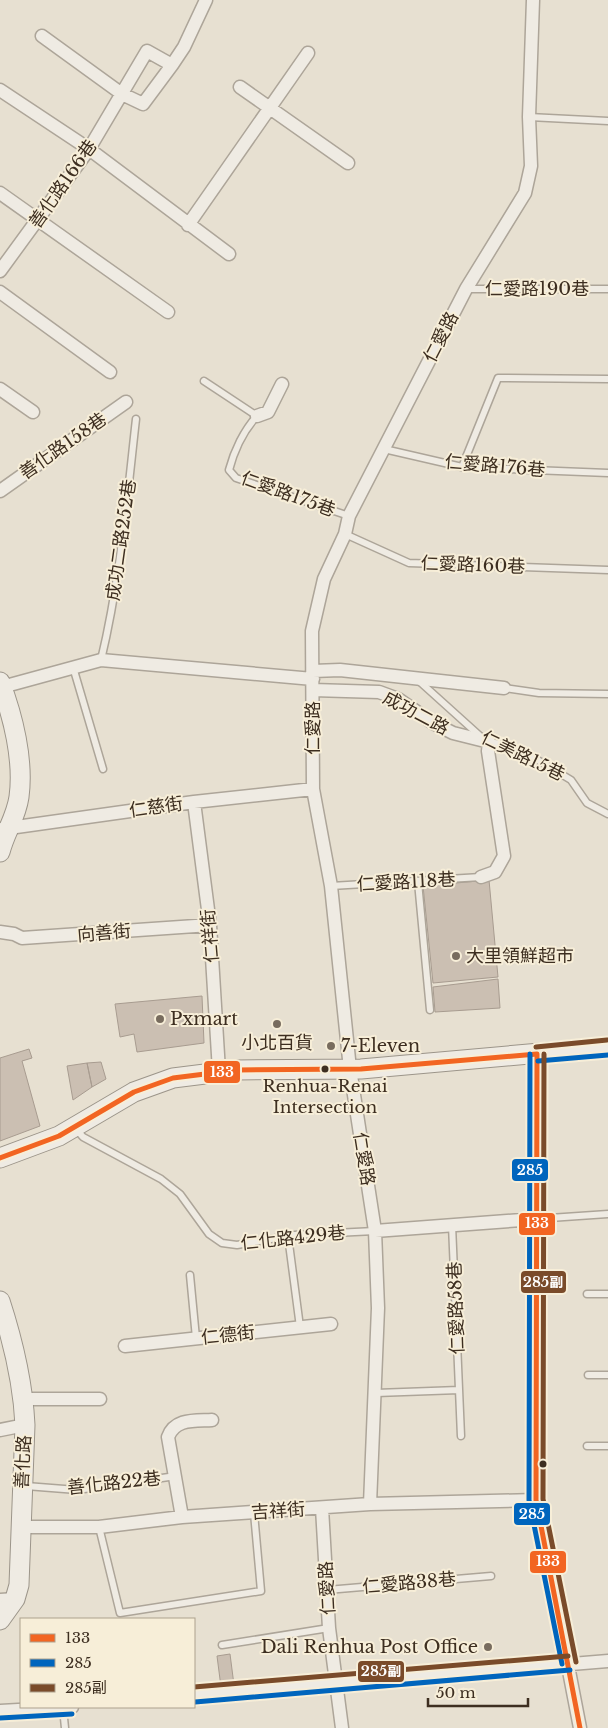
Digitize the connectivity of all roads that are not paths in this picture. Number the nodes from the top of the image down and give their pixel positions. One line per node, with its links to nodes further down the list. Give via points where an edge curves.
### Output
1 (206, 0): 5 (street, via 184,48)
2 (533, 0): 10 (street, 仁愛路)
3 (42, 36): 8 (street)
4 (308, 53): 9 (street)
5 (172, 65): 8 (street, via 143,104); 8 (street, 善化路166巷, via 147,51)
6 (240, 87): 9 (street)
7 (0, 90): 12 (street)
8 (122, 94): 12 (street, 善化路166巷)
9 (269, 106): 13 (street); 16 (street)
10 (529, 117): 11 (lane); 19 (street, 仁愛路, via 531,166 525,193)
11 (608, 121)
12 (89, 149): 15 (street, 善化路166巷); 16 (street)
13 (348, 163)
14 (0, 193): 15 (street)
15 (38, 220): 18 (street, 善化路166巷); 22 (street)
16 (188, 224): 17 (street)
17 (229, 254)
18 (0, 271)
19 (466, 289): 20 (lane, 仁愛路190巷); 32 (street, 仁愛路)
20 (608, 289)
21 (0, 292): 23 (street)
22 (168, 312)
23 (110, 372)
24 (608, 379): 33 (lane, via 498,378)
25 (204, 381): 30 (lane)
26 (282, 384): 30 (street, 仁愛路175巷, via 268,412)
27 (0, 389): 29 (street)
28 (126, 402): 35 (street, 善化路158巷)
29 (33, 412)
30 (257, 416): 36 (lane, 仁愛路175巷, via 249,425 232,460 229,470 236,478)
31 (136, 419): 39 (lane, 成功二路252巷, via 109,625)
32 (384, 449): 33 (lane, 仁愛路176巷); 36 (street, 仁愛路)
33 (462, 467): 34 (lane, 仁愛路176巷)
34 (608, 473)
35 (0, 491)
36 (349, 516): 37 (street, 仁愛路)
37 (345, 534): 38 (lane, 仁愛路160巷, via 409,563); 42 (street, 仁愛路, via 324,580 312,631)
38 (608, 570)
39 (101, 660): 40 (street, 成功二路); 42 (street, 成功二路)
40 (73, 667): 43 (street, 成功二路); 47 (lane)
41 (414, 678): 42 (street, 成功二路, via 340,670); 44 (street, 成功二路); 46 (lane, 仁美路15巷)
42 (313, 680): 46 (street, 成功二路, via 379,692 453,733); 48 (street, 仁愛路)
43 (1, 684): 51 (main road, via 14,731 19,796)
44 (504, 688): 45 (lane, via 539,693)
45 (608, 694)
46 (489, 742): 50 (lane, 仁美路15巷, via 508,745 563,775 571,780 587,803); 53 (street, via 504,856 495,872)
47 (103, 769)
48 (313, 789): 49 (street, 仁慈街); 55 (street, 仁愛路)
49 (194, 802): 51 (street, 仁慈街); 56 (street, 仁祥街)
50 (608, 814)
51 (6, 828): 52 (main road)
52 (0, 852)
53 (481, 877): 54 (lane, 仁愛路118巷)
54 (418, 882): 55 (lane, 仁愛路118巷); 58 (lane)
55 (331, 886): 61 (street, 仁愛路)
56 (210, 925): 57 (street, 向善街, via 22,938); 62 (street, 仁祥街)
57 (0, 932)
58 (430, 1010)
59 (608, 1047): 60 (main road)
60 (537, 1054): 61 (main road); 66 (street)
61 (350, 1069): 62 (main road); 68 (street, 仁愛路)
62 (219, 1071): 63 (main road, via 152,1084 104,1108)
63 (74, 1128): 64 (main road); 69 (lane, 仁化路429巷, via 83,1137 161,1179 180,1194 209,1234 222,1244 237,1245)
64 (0, 1158)
65 (608, 1214): 66 (lane)
66 (535, 1219): 67 (street); 92 (street)
67 (452, 1225): 68 (street); 80 (lane, 仁愛路58巷)
68 (375, 1231): 69 (lane, 仁化路429巷); 81 (street, 仁愛路, via 378,1308)
69 (288, 1236): 75 (lane)
70 (190, 1275): 76 (lane)
71 (587, 1294): 72 (lane)
72 (608, 1294)
73 (0, 1301): 83 (main road, 善化路)
74 (331, 1324): 75 (street, 仁德街)
75 (300, 1327): 76 (street, 仁德街)
76 (196, 1338): 77 (street, 仁德街)
77 (125, 1346)
78 (588, 1375): 79 (lane)
79 (608, 1375)
80 (459, 1390): 81 (lane); 87 (lane, 仁愛路58巷)
81 (376, 1394): 93 (street, 仁愛路)
82 (100, 1398): 83 (street)
83 (24, 1399): 85 (main road, 善化路)
84 (212, 1420): 90 (street, via 177,1424 171,1429 168,1437)
85 (25, 1425): 86 (street); 91 (main road, 善化路)
86 (0, 1430)
87 (461, 1436)
88 (587, 1446): 89 (lane)
89 (608, 1446)
90 (176, 1476): 91 (lane, 善化路22巷, via 77,1490); 96 (street)
91 (22, 1485): 98 (main road, 善化路)
92 (536, 1500): 93 (street, 吉祥街); 106 (street)
93 (370, 1504): 94 (street, 吉祥街)
94 (322, 1508): 95 (street, 吉祥街); 100 (street, 仁愛路)
95 (254, 1513): 96 (street, 吉祥街); 97 (lane, via 261,1591 120,1613)
96 (182, 1517): 97 (street, 吉祥街)
97 (98, 1527): 98 (street, 吉祥街)
98 (20, 1528): 101 (main road, 善化路, via 19,1585)
99 (490, 1576): 100 (lane, 仁愛路38巷)
100 (327, 1590): 103 (street, 仁愛路)
101 (8, 1600): 102 (main road, 善化路)
102 (0, 1620)
103 (329, 1628): 104 (lane); 107 (street, 仁愛路)
104 (222, 1645)
105 (608, 1661): 106 (street)
106 (569, 1664): 107 (street); 114 (street)
107 (336, 1682): 108 (street); 113 (street, 仁愛路)
108 (195, 1695)
109 (54, 1708): 111 (street)
110 (68, 1708): 112 (lane)
111 (0, 1712)
112 (65, 1728)
113 (342, 1728)
114 (580, 1728)

